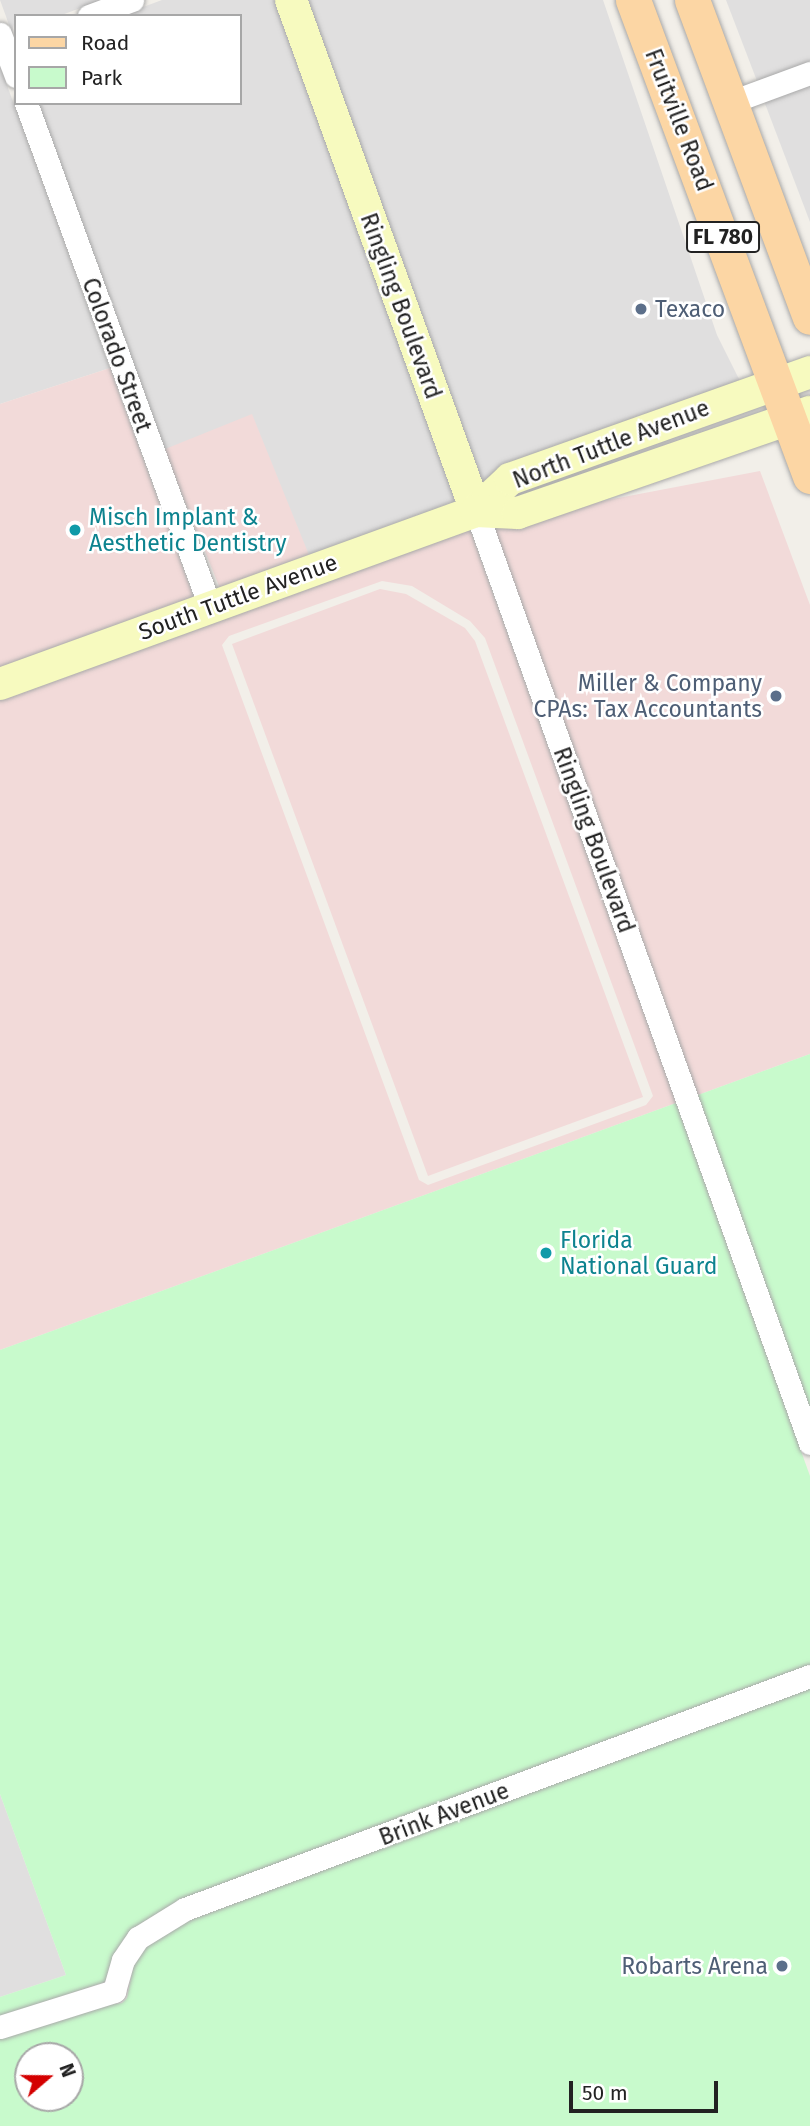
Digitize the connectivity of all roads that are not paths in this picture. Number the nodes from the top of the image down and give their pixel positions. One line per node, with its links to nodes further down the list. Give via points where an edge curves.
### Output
1 (132, 0): 5 (street)
2 (291, 0): 16 (main road, Ringling Boulevard)
3 (634, 0): 13 (main road, Fruitville Road / FL 780)
4 (692, 0): 9 (main road, FL 780)
5 (94, 14)
6 (5, 43): 7 (street)
7 (14, 70)
8 (810, 73): 9 (street)
9 (731, 102): 11 (main road, FL 780)
10 (27, 105): 17 (street, Colorado Street)
11 (810, 317)
12 (810, 372): 13 (main road, North Tuttle Avenue)
13 (776, 383): 14 (main road, Fruitville Road / FL 780); 16 (main road, North Tuttle Avenue, via 510,479)
14 (800, 416): 15 (main road, Fruitville Road / FL 780); 16 (main road, North Tuttle Avenue, via 519,513)
15 (810, 476)
16 (475, 511): 17 (main road, South Tuttle Avenue); 19 (street, Ringling Boulevard)
17 (210, 607): 18 (main road, South Tuttle Avenue)
18 (0, 684)
19 (810, 1443)
20 (810, 1676): 21 (street, Brink Avenue, via 185,1909 138,1938 123,1960 114,1991)
21 (0, 2027)

